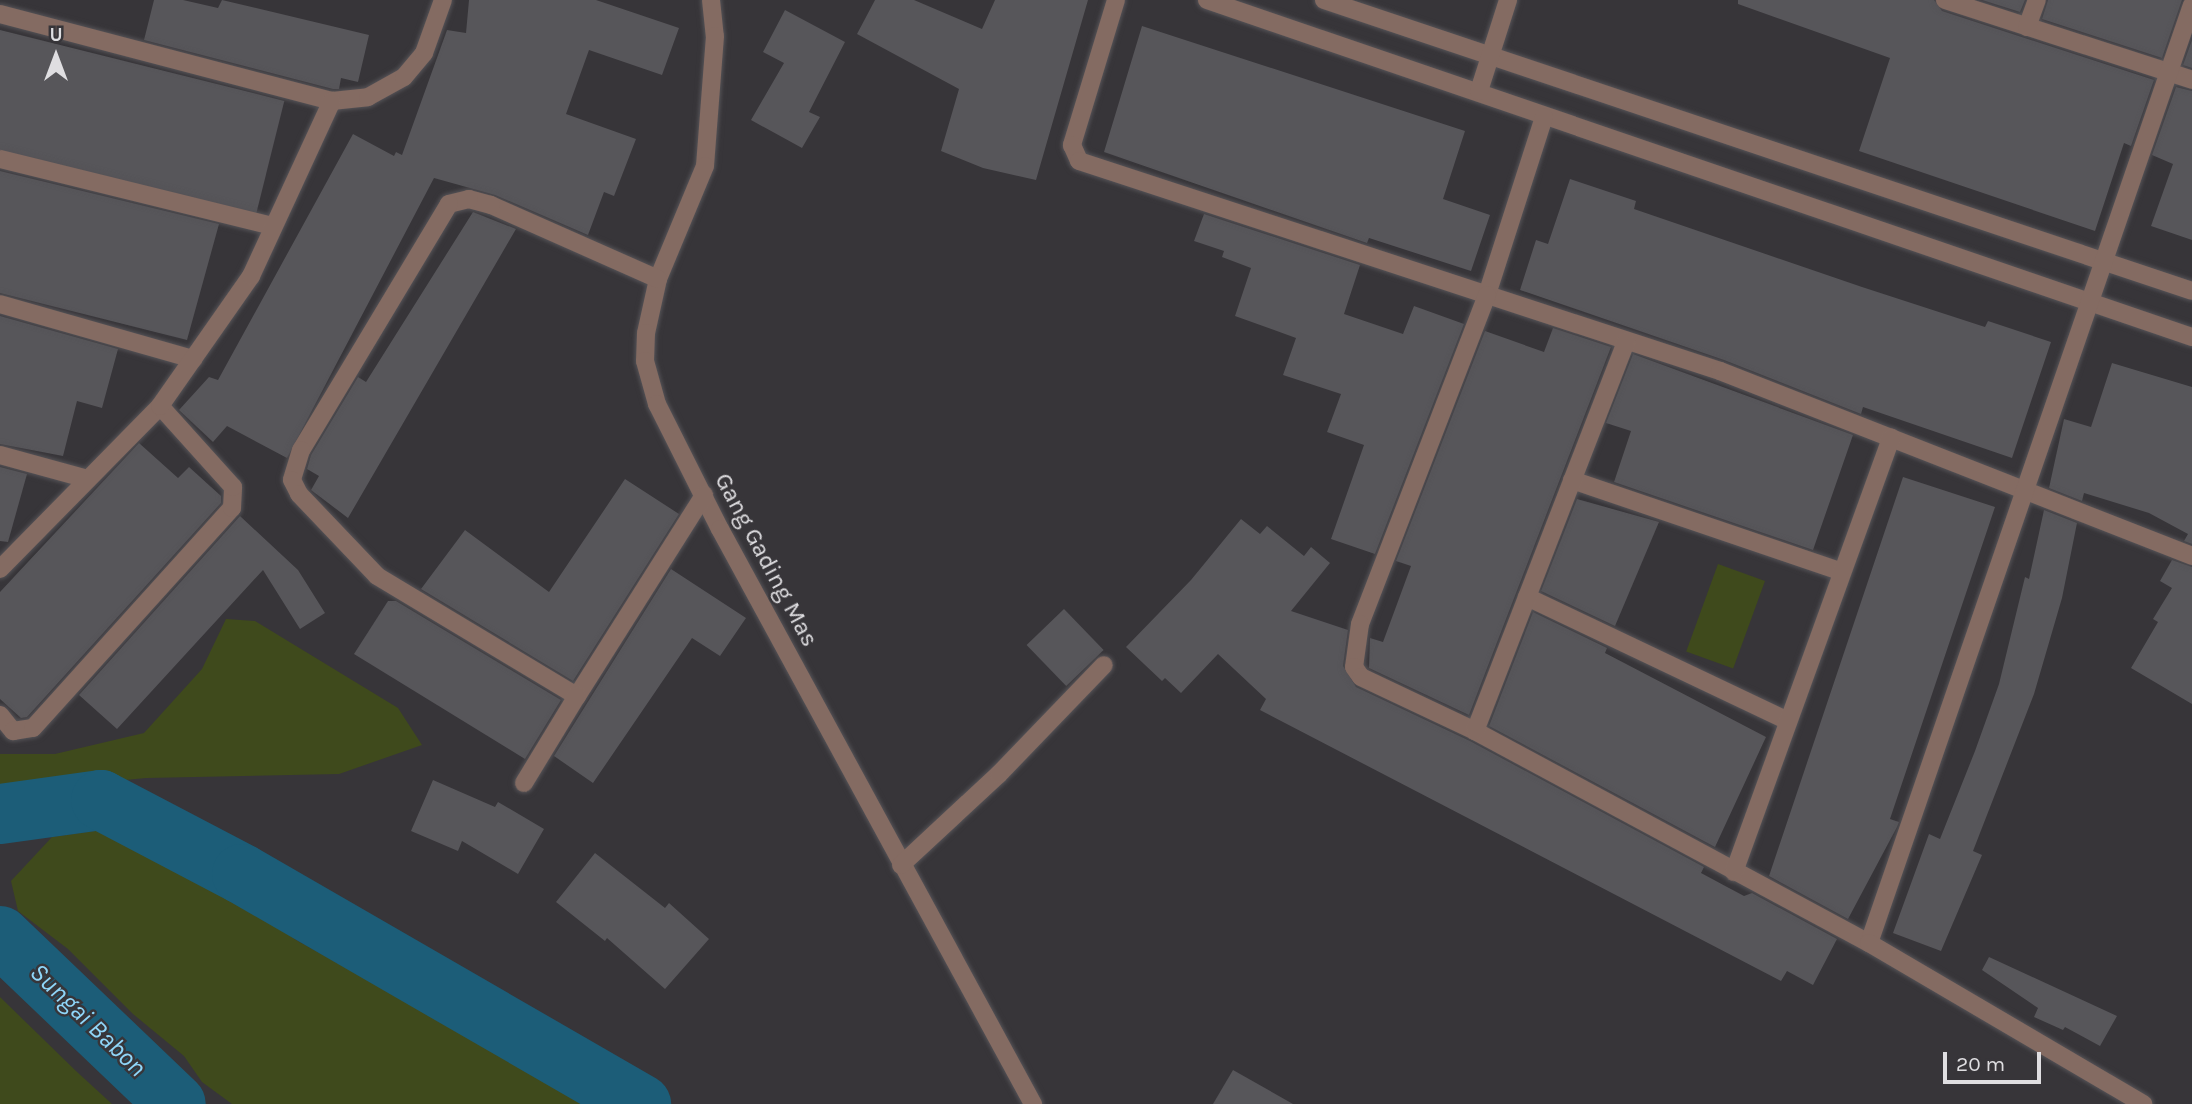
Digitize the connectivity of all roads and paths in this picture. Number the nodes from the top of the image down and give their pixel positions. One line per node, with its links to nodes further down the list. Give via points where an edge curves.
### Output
1 (443, 0): 16 (street, via 424,53 404,77 369,97)
2 (711, 0): 21 (street, Gang Gading Mas, via 715,36 705,166)
3 (1116, 0): 23 (street, via 1072,145 1079,161)
4 (1207, 0): 15 (street)
5 (1324, 0): 12 (street)
6 (1508, 0): 12 (street)
7 (1945, 0): 11 (street)
8 (2037, 0): 11 (street)
9 (2192, 5): 13 (street)
10 (0, 14): 16 (street)
11 (2027, 27): 13 (street)
12 (1490, 57): 15 (street); 20 (street)
13 (2169, 72): 14 (street); 20 (street)
14 (2192, 80)
15 (1479, 91): 17 (street)
16 (332, 101): 19 (street)
17 (1544, 117): 23 (street); 24 (street)
18 (0, 159): 19 (street)
19 (273, 226): 28 (street, via 251,276)
20 (2104, 261): 22 (street); 24 (street)
21 (658, 279): 35 (street, Gang Gading Mas, via 645,361 657,404); 41 (street, via 491,205 469,199 449,204 292,472 299,494 377,576)
22 (2192, 291)
23 (1487, 295): 27 (street); 44 (street, via 1360,624 1352,659 1361,677)
24 (2092, 300): 26 (street); 34 (street)
25 (0, 304): 28 (street)
26 (2192, 337)
27 (1626, 341): 30 (street, via 1720,371); 33 (street)
28 (193, 359): 29 (street)
29 (160, 406): 32 (street); 42 (street, via 233,486 232,508 33,728 13,731)
30 (1891, 438): 34 (street); 38 (street)
31 (0, 455): 32 (street)
32 (85, 478): 37 (street)
33 (1572, 480): 38 (street); 39 (street)
34 (2028, 490): 36 (street); 48 (street)
35 (704, 495): 41 (street); 46 (street, Gang Gading Mas)
36 (2192, 556)
37 (0, 569)
38 (1842, 572): 43 (street)
39 (1527, 597): 43 (street); 44 (street)
40 (1104, 665): 46 (street)
41 (577, 696): 45 (street)
42 (0, 715)
43 (1788, 721): 47 (street)
44 (1475, 731): 47 (street)
45 (524, 783)
46 (901, 865): 49 (street, Gang Gading Mas)
47 (1734, 873): 48 (street)
48 (1869, 943): 50 (street)
49 (1033, 1104)
50 (2143, 1104)

